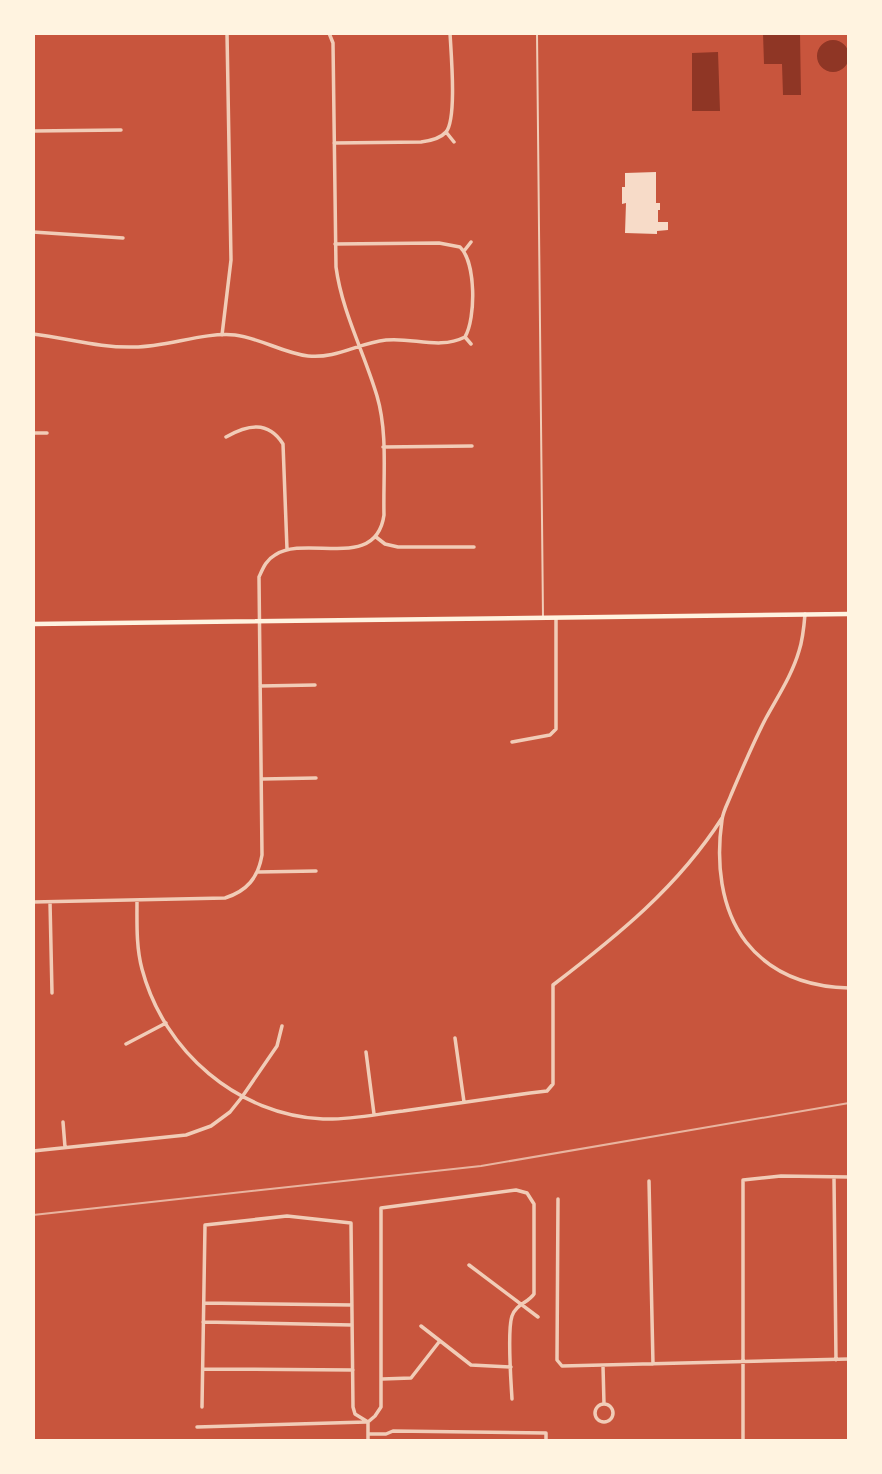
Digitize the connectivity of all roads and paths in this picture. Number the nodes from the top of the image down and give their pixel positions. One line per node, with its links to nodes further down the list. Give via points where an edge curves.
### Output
1 (227, 33): 16 (street, via 230,260)
2 (329, 33): 9 (street)
3 (450, 33): 7 (street, via 452,117)
4 (537, 33): 30 (lane)
5 (121, 130): 6 (street)
6 (33, 131)
7 (446, 132): 8 (street); 9 (street, via 432,141)
8 (454, 142)
9 (334, 143): 13 (street)
10 (33, 232): 11 (street)
11 (123, 238)
12 (471, 242): 14 (street)
13 (335, 244): 14 (street, via 446,243); 19 (street, via 339,290)
14 (464, 251): 17 (street, via 471,268 471,322)
15 (33, 334): 16 (street, via 94,346 135,348)
16 (222, 335): 19 (street, via 253,339 307,356)
17 (465, 337): 18 (street); 19 (street, via 446,344 383,340)
18 (471, 344)
19 (359, 348): 24 (street, via 382,416)
20 (33, 433): 21 (street)
21 (47, 433)
22 (226, 437): 27 (street, via 242,428 265,428 283,444)
23 (472, 446): 24 (street)
24 (383, 447): 25 (street, via 384,515)
25 (376, 537): 26 (street, via 398,547); 27 (street, via 350,548)
26 (474, 547)
27 (287, 549): 32 (street, via 268,560 259,577)
28 (805, 614): 29 (main road); 31 (main road); 39 (street, via 794,665 751,748)
29 (849, 614)
30 (543, 618): 31 (main road); 32 (main road)
31 (556, 618): 36 (street, via 556,729 550,735)
32 (259, 622): 33 (main road); 35 (street)
33 (33, 624)
34 (314, 685): 35 (street)
35 (260, 686): 38 (street)
36 (512, 742)
37 (316, 778): 38 (street)
38 (261, 779): 41 (street)
39 (722, 818): 45 (street, via 722,884 744,940 764,960 796,980); 53 (street, via 653,903 553,985 553,1084 547,1091)
40 (316, 871): 41 (street)
41 (258, 872): 42 (street, via 242,891 225,898)
42 (137, 900): 44 (street); 47 (street, via 142,967)
43 (33, 902): 44 (street)
44 (50, 902): 46 (street)
45 (849, 988)
46 (52, 993)
47 (166, 1023): 50 (street); 52 (street, via 198,1065)
48 (282, 1026): 52 (street, via 276,1046)
49 (455, 1038): 53 (street)
50 (126, 1044)
51 (366, 1052): 54 (street)
52 (242, 1097): 54 (street, via 271,1110 308,1118); 56 (street, via 224,1118 195,1133)
53 (464, 1102): 54 (street)
54 (374, 1114)
55 (62, 1122): 56 (street)
56 (65, 1147): 57 (street)
57 (33, 1151)
58 (849, 1177): 59 (street)
59 (834, 1178): 71 (street); 73 (street, via 743,1180)
60 (649, 1181): 74 (street)
61 (558, 1199): 75 (street, via 557,1360 566,1367)
62 (469, 1265): 64 (street)
63 (204, 1304): 65 (street); 65 (street, via 205,1225 287,1216 351,1223); 67 (street)
64 (520, 1304): 66 (street); 76 (street, via 512,1317); 79 (street, via 534,1294 534,1205 527,1193 516,1190 381,1208)
65 (352, 1305): 68 (street)
66 (538, 1317)
67 (203, 1322): 68 (street); 77 (street)
68 (352, 1325): 78 (street)
69 (421, 1325): 70 (street)
70 (439, 1341): 76 (street, via 471,1364); 79 (street, via 411,1378)
71 (836, 1360): 72 (street); 73 (street)
72 (849, 1360)
73 (743, 1362): 74 (street); 88 (street)
74 (653, 1365): 75 (street)
75 (603, 1366): 81 (street)
76 (511, 1367): 80 (street)
77 (203, 1369): 78 (street); 82 (street)
78 (353, 1370): 83 (street, via 355,1414)
79 (382, 1379): 83 (street, via 381,1407)
80 (512, 1399)
81 (604, 1404): 81 (street, via 595,1413 604,1422 613,1413)
82 (202, 1407)
83 (368, 1422): 84 (street); 85 (street)
84 (197, 1427)
85 (368, 1434): 86 (street); 87 (street, via 546,1433)
86 (368, 1441)
87 (546, 1441)
88 (743, 1441)

